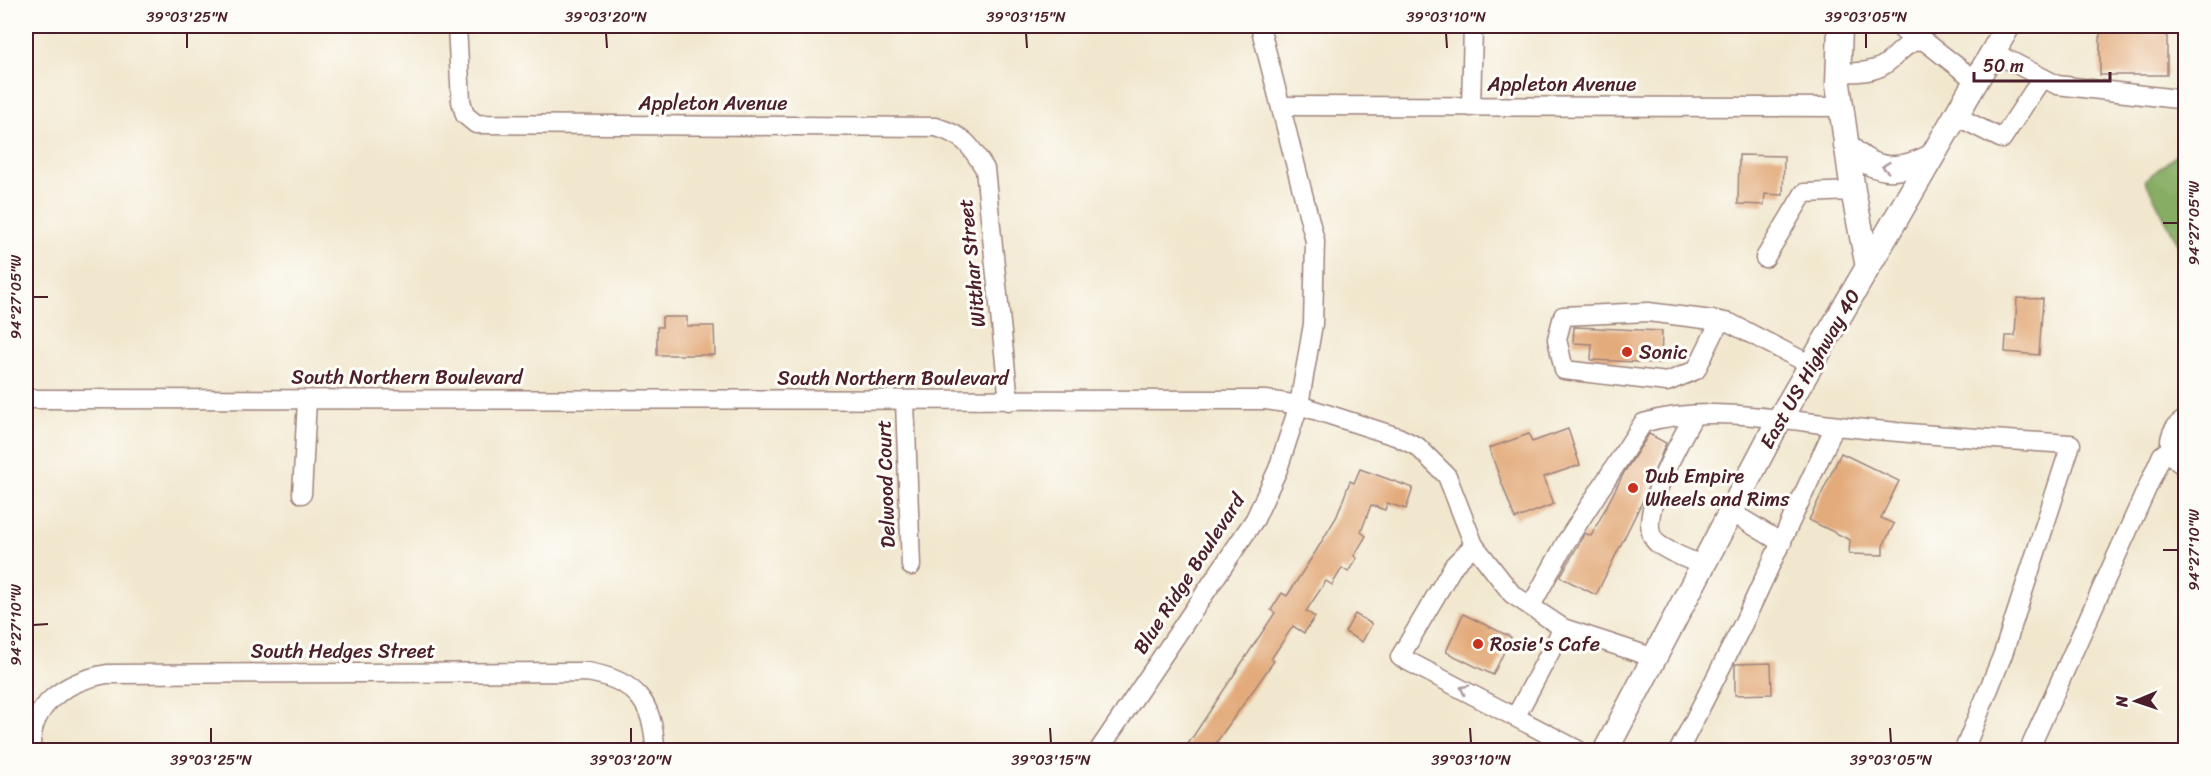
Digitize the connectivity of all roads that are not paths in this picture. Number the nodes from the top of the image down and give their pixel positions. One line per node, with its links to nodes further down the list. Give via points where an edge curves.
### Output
1 (457, 26): 17 (street, Appleton Avenue, via 460,101 465,115 476,124 936,127)
2 (1260, 26): 13 (street, Blue Ridge Boulevard)
3 (1473, 26): 14 (street)
4 (1840, 26): 9 (main road)
5 (1898, 26): 7 (street)
6 (2008, 26): 8 (main road, East US Highway 40)
7 (1915, 41): 9 (street, via 1873,70); 11 (street, via 1923,40)
8 (1992, 52): 10 (street); 11 (main road, East US Highway 40)
9 (1838, 73): 15 (main road)
10 (2042, 78): 12 (street, via 2057,85); 16 (street, via 2002,139)
11 (1976, 81): 16 (main road, East US Highway 40)
12 (2186, 100)
13 (1282, 106): 14 (street, Appleton Avenue); 29 (street, Blue Ridge Boulevard, via 1315,241 1313,324)
14 (1471, 107): 15 (street, Appleton Avenue)
15 (1842, 107): 18 (main road)
16 (1956, 116): 19 (main road, East US Highway 40)
17 (954, 133): 28 (street, Witthar Street, via 968,142 985,170)
18 (1846, 145): 19 (main road, one-way to 18, via 1913,166 1874,166); 20 (main road)
19 (1931, 157): 22 (main road, East US Highway 40)
20 (1852, 190): 21 (street, via 1804,193); 22 (main road)
21 (1765, 258)
22 (1868, 267): 24 (main road, East US Highway 40)
23 (1720, 321): 23 (street, via 1648,312 1563,316 1557,339 1564,370 1667,382 1696,370); 24 (street, via 1730,322)
24 (1811, 365): 32 (main road, East US Highway 40)
25 (26, 399): 26 (street, South Northern Boulevard)
26 (307, 400): 27 (street, South Northern Boulevard); 36 (street)
27 (905, 401): 28 (street, South Northern Boulevard); 40 (street, Delwood Court)
28 (1009, 401): 29 (street, South Northern Boulevard, via 1266,400)
29 (1299, 405): 39 (street, South Northern Boulevard, via 1418,447 1447,476); 48 (street, Blue Ridge Boulevard, via 1278,469 1255,519)
30 (1694, 415): 32 (street); 41 (street, via 1654,498 1650,518 1657,543); 42 (street, via 1643,423 1566,542)
31 (2186, 418): 34 (street, via 2173,429)
32 (1779, 420): 33 (street); 37 (main road, East US Highway 40)
33 (1835, 426): 38 (street); 52 (street, via 2072,444 2003,654)
34 (2170, 449): 35 (street); 53 (street, via 2162,455)
35 (2186, 467)
36 (302, 494)
37 (1731, 512): 38 (street); 41 (main road, East US Highway 40)
38 (1782, 543): 51 (street)
39 (1474, 544): 42 (street, South Northern Boulevard, via 1512,594); 45 (street, one-way to 39, via 1400,657 1454,565)
40 (911, 566)
41 (1703, 566): 44 (main road, East US Highway 40)
42 (1531, 606): 43 (street, South Northern Boulevard)
43 (1563, 628): 44 (street, South Northern Boulevard); 45 (street)
44 (1654, 658): 50 (main road, East US Highway 40)
45 (1516, 716): 49 (street)
46 (31, 750): 47 (street, South Hedges Street, via 36,722 49,701 83,678 107,674 587,672 612,676 639,695 655,724)
47 (655, 750)
48 (1100, 750)
49 (1578, 750)
50 (1606, 750)
51 (1679, 750)
52 (1964, 750)
53 (2029, 750)

